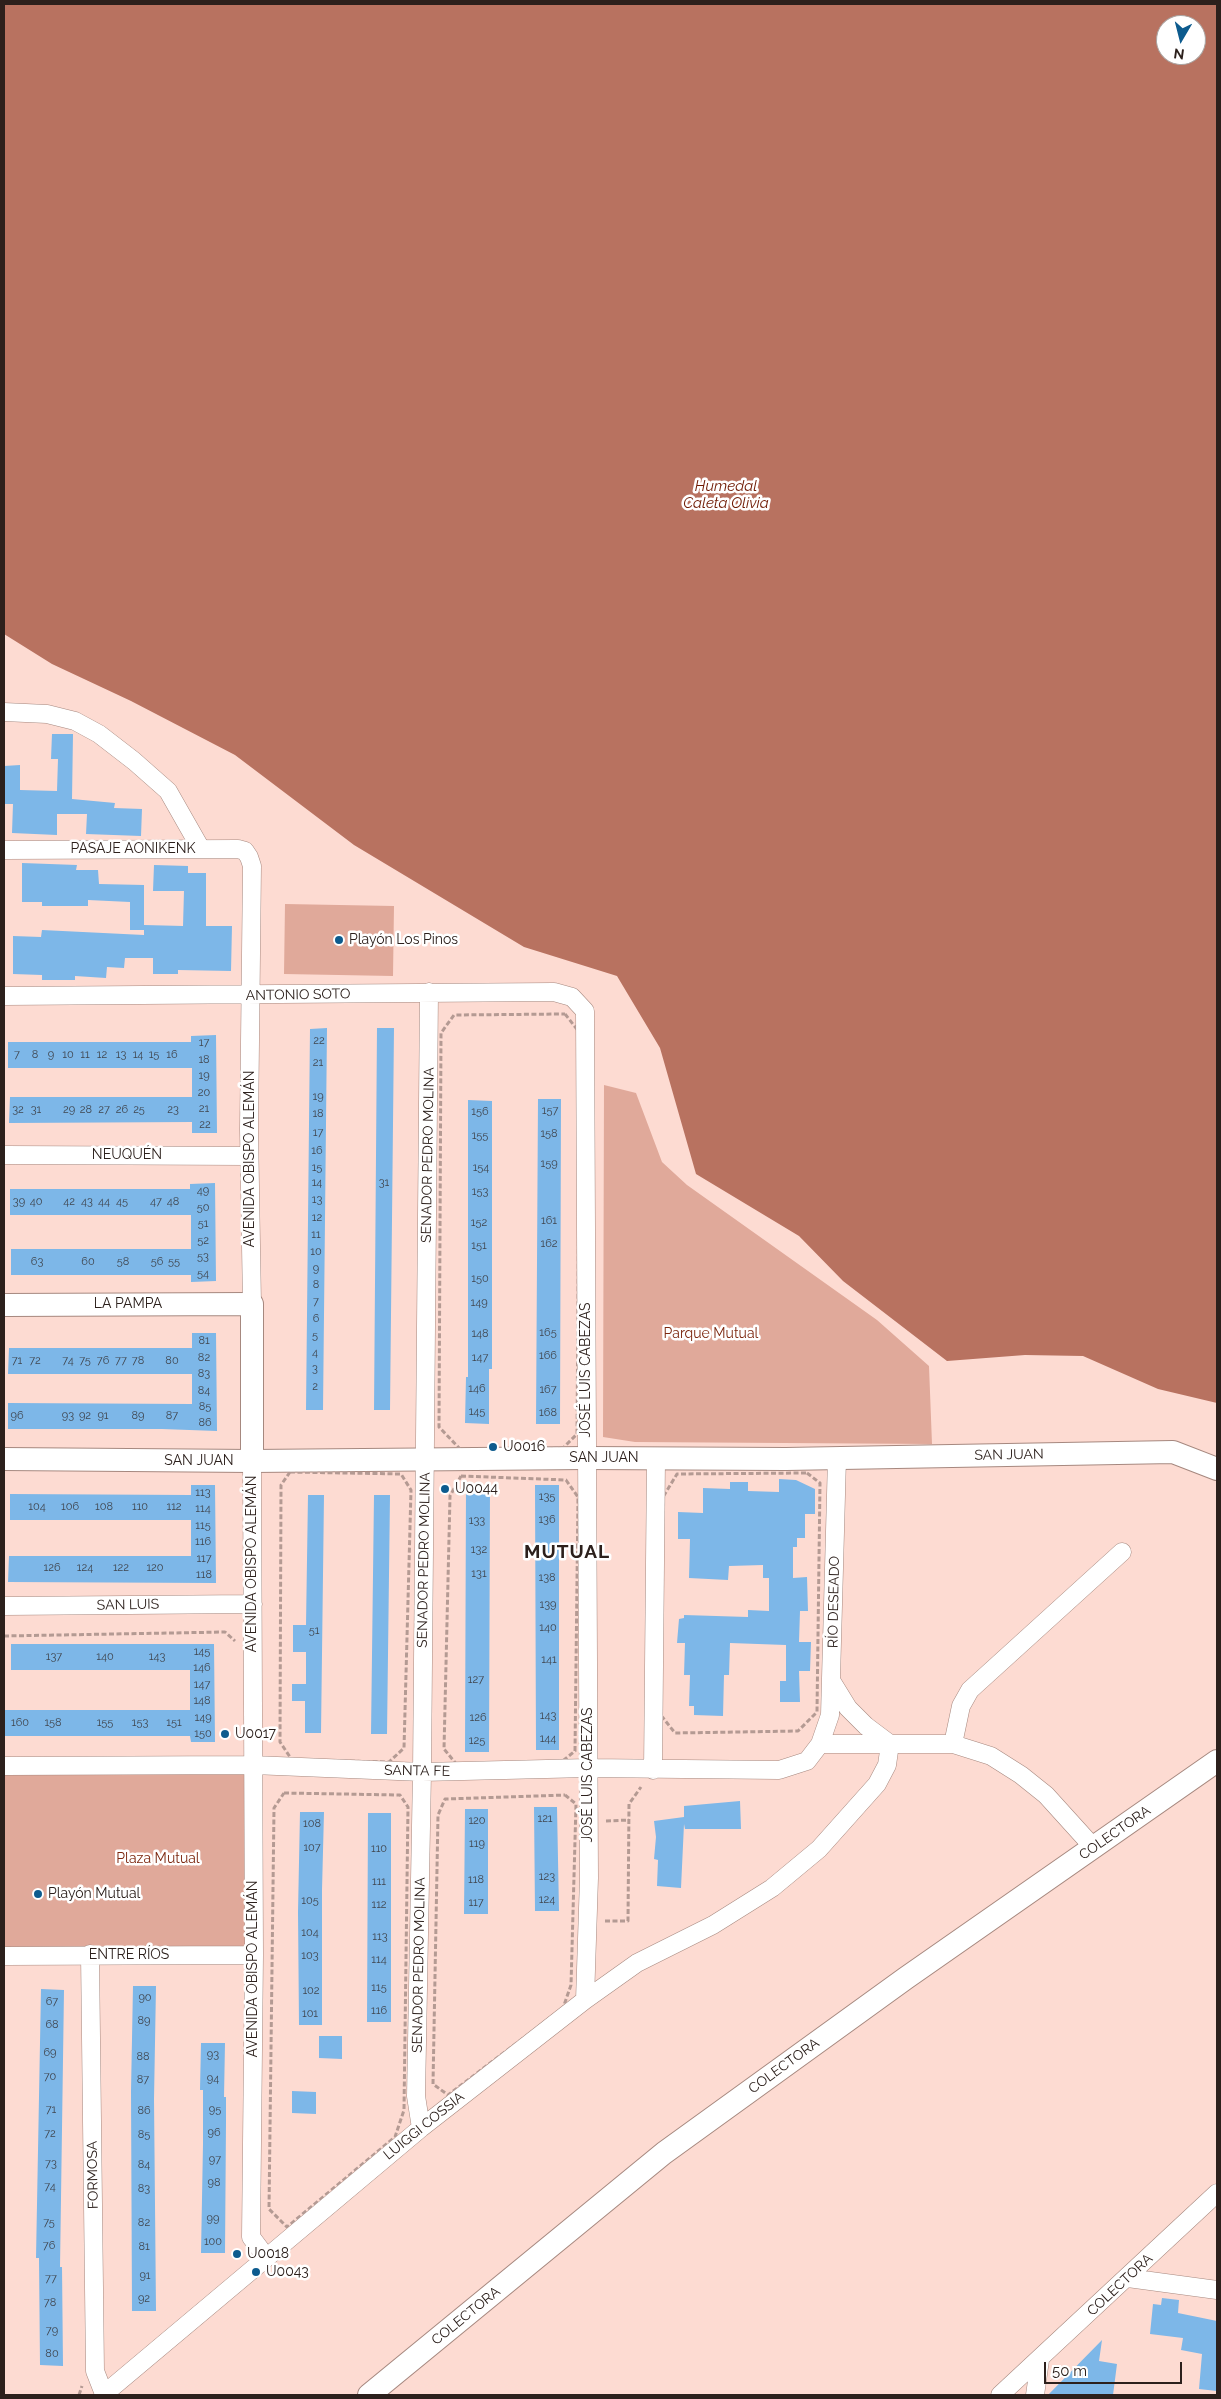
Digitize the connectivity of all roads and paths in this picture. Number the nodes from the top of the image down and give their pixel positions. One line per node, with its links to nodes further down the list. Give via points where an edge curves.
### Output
1 (4, 712): 2 (street, via 47,714 75,721 99,734 168,791)
2 (201, 849): 3 (street, PASAJE AONIKENK); 4 (street, PASAJE AONIKENK, via 245,851)
3 (4, 850)
4 (252, 866): 7 (street, AVENIDA OBISPO ALEMÁN)
5 (429, 992): 7 (street, ANTONIO SOTO); 8 (street, ANTONIO SOTO, via 560,993 572,997); 18 (street, SENADOR PEDRO MOLINA)
6 (4, 996): 7 (street, ANTONIO SOTO)
7 (250, 996): 10 (street, AVENIDA OBISPO ALEMÁN)
8 (585, 1011): 14 (street, JOSÉ LUIS CABEZAS)
9 (4, 1155): 10 (street, NEUQUÉN)
10 (249, 1156): 11 (street, AVENIDA OBISPO ALEMÁN)
11 (252, 1304): 12 (street, LA PAMPA); 19 (street, AVENIDA OBISPO ALEMÁN)
12 (4, 1305)
13 (563, 1448): 13 (path, via 461,1450 439,1427 441,1033 454,1015 565,1014 580,1033 577,1434)
14 (586, 1458): 17 (street, SAN JUAN); 18 (street, SAN JUAN); 36 (street, JOSÉ LUIS CABEZAS)
15 (837, 1458): 17 (street, SAN JUAN); 20 (street, SAN JUAN, via 1173,1452); 26 (street, RÍO DESEADO)
16 (4, 1459): 19 (street, SAN JUAN)
17 (656, 1459): 37 (street)
18 (425, 1460): 19 (street, SAN JUAN); 38 (street, SENADOR PEDRO MOLINA)
19 (252, 1461): 22 (street, AVENIDA OBISPO ALEMÁN)
20 (1217, 1469)
21 (1122, 1552): 30 (street, via 970,1690 961,1706)
22 (253, 1604): 23 (street, SAN LUIS); 34 (street, AVENIDA OBISPO ALEMÁN)
23 (4, 1606)
24 (4, 1636): 25 (path, via 225,1632)
25 (240, 1645)
26 (832, 1682): 28 (street, RÍO DESEADO, via 830,1715); 29 (street, via 848,1708)
27 (798, 1731): 27 (path, via 675,1733 660,1714 663,1497 677,1474 807,1473 820,1482 817,1712)
28 (820, 1744): 29 (street); 37 (street, SANTA FE, via 807,1761 779,1770)
29 (890, 1744): 30 (street); 45 (street, LUIGGI COSSIA, via 887,1765 877,1784 819,1849 799,1866 772,1888 713,1925 637,1963)
30 (953, 1744): 40 (street, via 991,1756 1021,1775 1046,1795)
31 (1217, 1761): 40 (street, COLECTORA)
32 (389, 1762): 32 (path, via 292,1760 280,1742 281,1485 290,1472 401,1474 410,1490 404,1748)
33 (560, 1764): 33 (path, via 458,1766 444,1749 450,1496 461,1476 566,1480 578,1497 575,1751)
34 (253, 1765): 35 (street, SANTA FE); 38 (street, SANTA FE); 43 (street, AVENIDA OBISPO ALEMÁN)
35 (4, 1766)
36 (588, 1768): 37 (street, SANTA FE); 38 (street, SANTA FE); 41 (street, JOSÉ LUIS CABEZAS, via 589,1878)
37 (653, 1770)
38 (422, 1772): 46 (street, SENADOR PEDRO MOLINA, via 416,2096)
39 (650, 1787): 41 (path, via 640,1788 630,1804 628,1921)
40 (1094, 1848): 54 (street, COLECTORA, via 906,1978 664,2153)
41 (580, 1921): 41 (path, via 571,1985 563,2008 448,2095 433,2084 438,1815 445,1798 565,1795 576,1804); 45 (street, JOSÉ LUIS CABEZAS)
42 (90, 1954): 43 (street, ENTRE RÍOS); 44 (street, ENTRE RÍOS); 53 (street, FORMOSA, via 95,2371)
43 (254, 1955): 49 (street, AVENIDA OBISPO ALEMÁN, via 251,2237)
44 (4, 1956)
45 (585, 2000): 46 (street, LUIGGI COSSIA)
46 (421, 2128): 49 (street, LUIGGI COSSIA)
47 (1217, 2193): 50 (street, COLECTORA)
48 (287, 2227): 48 (path, via 269,2209 274,1808 284,1793 400,1795 408,1807 404,2110 395,2137)
49 (266, 2257): 53 (street, LUIGGI COSSIA)
50 (1128, 2278): 51 (street); 52 (street, COLECTORA)
51 (1217, 2290)
52 (1040, 2360): 55 (street, COLECTORA); 56 (street)
53 (104, 2395)
54 (370, 2395)
55 (1000, 2395)
56 (1035, 2395)

